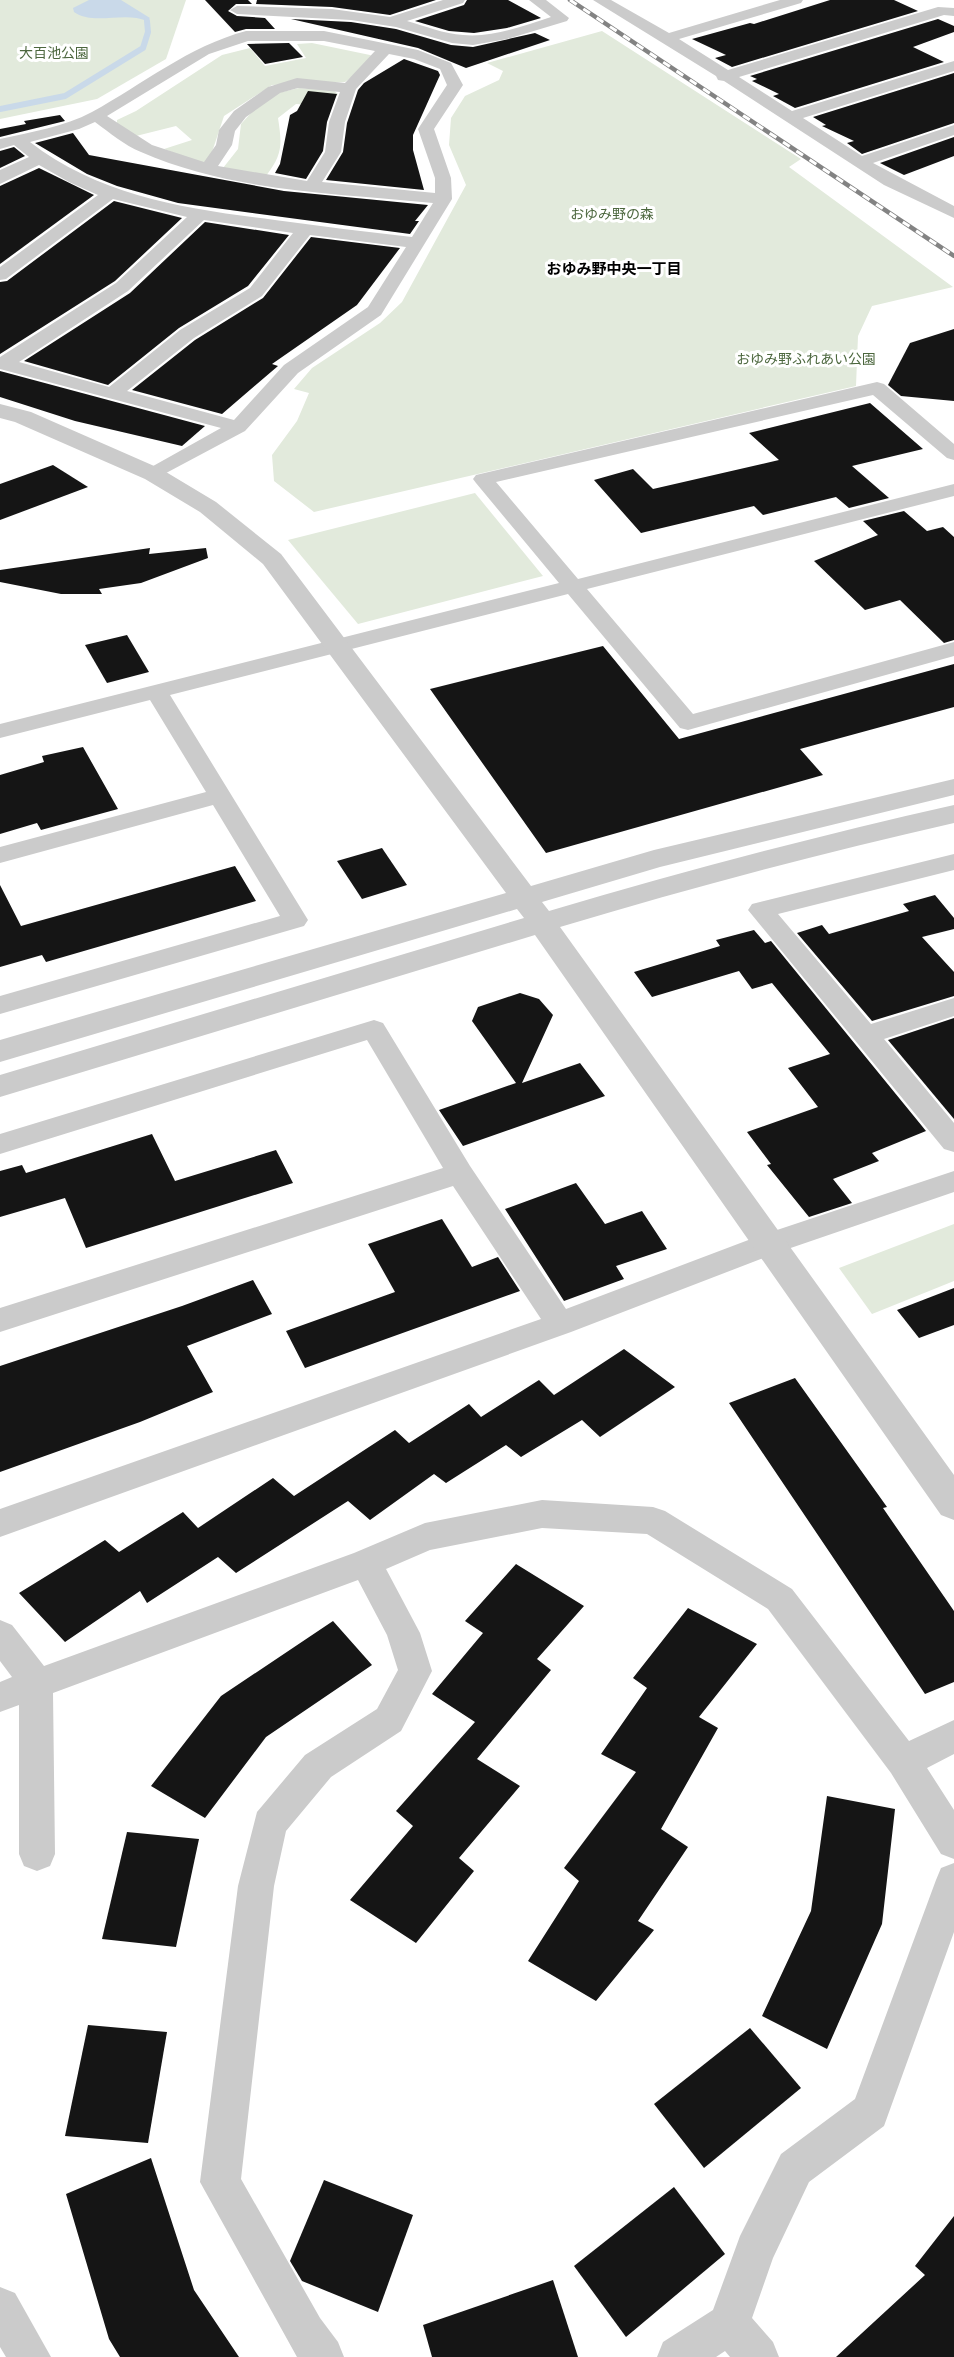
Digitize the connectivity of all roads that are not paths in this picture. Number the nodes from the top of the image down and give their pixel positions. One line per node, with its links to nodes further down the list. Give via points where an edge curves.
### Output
1 (319, 0): 7 (street)
2 (458, 0): 9 (street)
3 (536, 0): 9 (street, via 562,18 494,38 470,40 435,35)
4 (796, 0): 11 (street)
5 (604, 1): 11 (street)
6 (238, 5): 7 (street); 10 (street, via 233,25)
7 (298, 11): 9 (street)
8 (954, 12): 15 (street, via 943,10)
9 (388, 21): 12 (street)
10 (246, 36): 12 (street, via 324,36); 17 (street, via 204,51)
11 (667, 38): 15 (street)
12 (361, 44): 13 (street)
13 (386, 48): 16 (street); 28 (street, via 446,66 455,85 426,129 443,178)
14 (954, 66): 18 (street)
15 (723, 76): 18 (street)
16 (349, 88): 24 (street, via 297,83 274,90 227,130 225,145); 26 (street, via 337,122 333,152)
17 (96, 116): 20 (street); 24 (street, via 145,148)
18 (791, 117): 23 (street)
19 (954, 130): 23 (street)
20 (19, 141): 21 (street); 22 (street)
21 (0, 144)
22 (38, 159): 25 (street); 27 (street)
23 (860, 162): 29 (street, via 890,181)
24 (208, 168): 26 (street)
25 (0, 179)
26 (313, 184): 28 (street)
27 (110, 194): 30 (street); 33 (street)
28 (444, 199): 32 (street)
29 (951, 208)
30 (200, 215): 31 (street); 34 (street, via 122,287)
31 (305, 229): 32 (street); 35 (street, via 256,292 187,334)
32 (416, 243): 37 (street, via 375,311 291,369)
33 (0, 275)
34 (2, 363): 35 (street)
35 (112, 394): 37 (street)
36 (0, 411): 39 (street, via 23,417)
37 (238, 427): 39 (street)
38 (954, 454): 41 (street, via 877,388 483,479)
39 (153, 474): 42 (street, via 208,507 272,559)
40 (954, 490): 41 (street)
41 (573, 586): 42 (street); 43 (street, via 688,723)
42 (337, 646): 44 (street); 51 (street)
43 (954, 649)
44 (156, 691): 45 (street); 47 (street)
45 (0, 731)
46 (954, 787): 51 (street, via 676,853)
47 (220, 796): 49 (street); 53 (street, via 295,920)
48 (954, 814): 52 (street, via 698,876)
49 (0, 855)
50 (954, 862): 55 (street, via 761,910)
51 (523, 896): 52 (street); 56 (street)
52 (542, 924): 57 (street); 62 (street)
53 (0, 1005)
54 (954, 1007): 55 (street)
55 (867, 1035): 58 (street)
56 (0, 1051)
57 (0, 1086)
58 (954, 1143)
59 (0, 1144): 60 (street, via 374,1029)
60 (460, 1173): 63 (street); 64 (street)
61 (954, 1181): 62 (street)
62 (769, 1244): 64 (street); 65 (street)
63 (0, 1320)
64 (560, 1324): 66 (street)
65 (954, 1504)
66 (0, 1523)
67 (366, 1563): 69 (street); 72 (street, via 425,1537 542,1514 653,1521 780,1599); 79 (street, via 402,1633 415,1671 389,1720 318,1766 270,1824 256,1886 220,2182 305,2333)
68 (0, 1635): 69 (street)
69 (36, 1682): 70 (street); 74 (street)
70 (0, 1697)
71 (954, 1736): 72 (street)
72 (904, 1762): 73 (street)
73 (954, 1842)
74 (37, 1854)
75 (954, 1880): 77 (street, via 870,2112 795,2168 755,2251)
76 (0, 2308): 78 (street)
77 (729, 2324): 80 (street); 81 (street)
78 (30, 2357)
79 (323, 2357)
80 (678, 2357)
81 (758, 2357)

